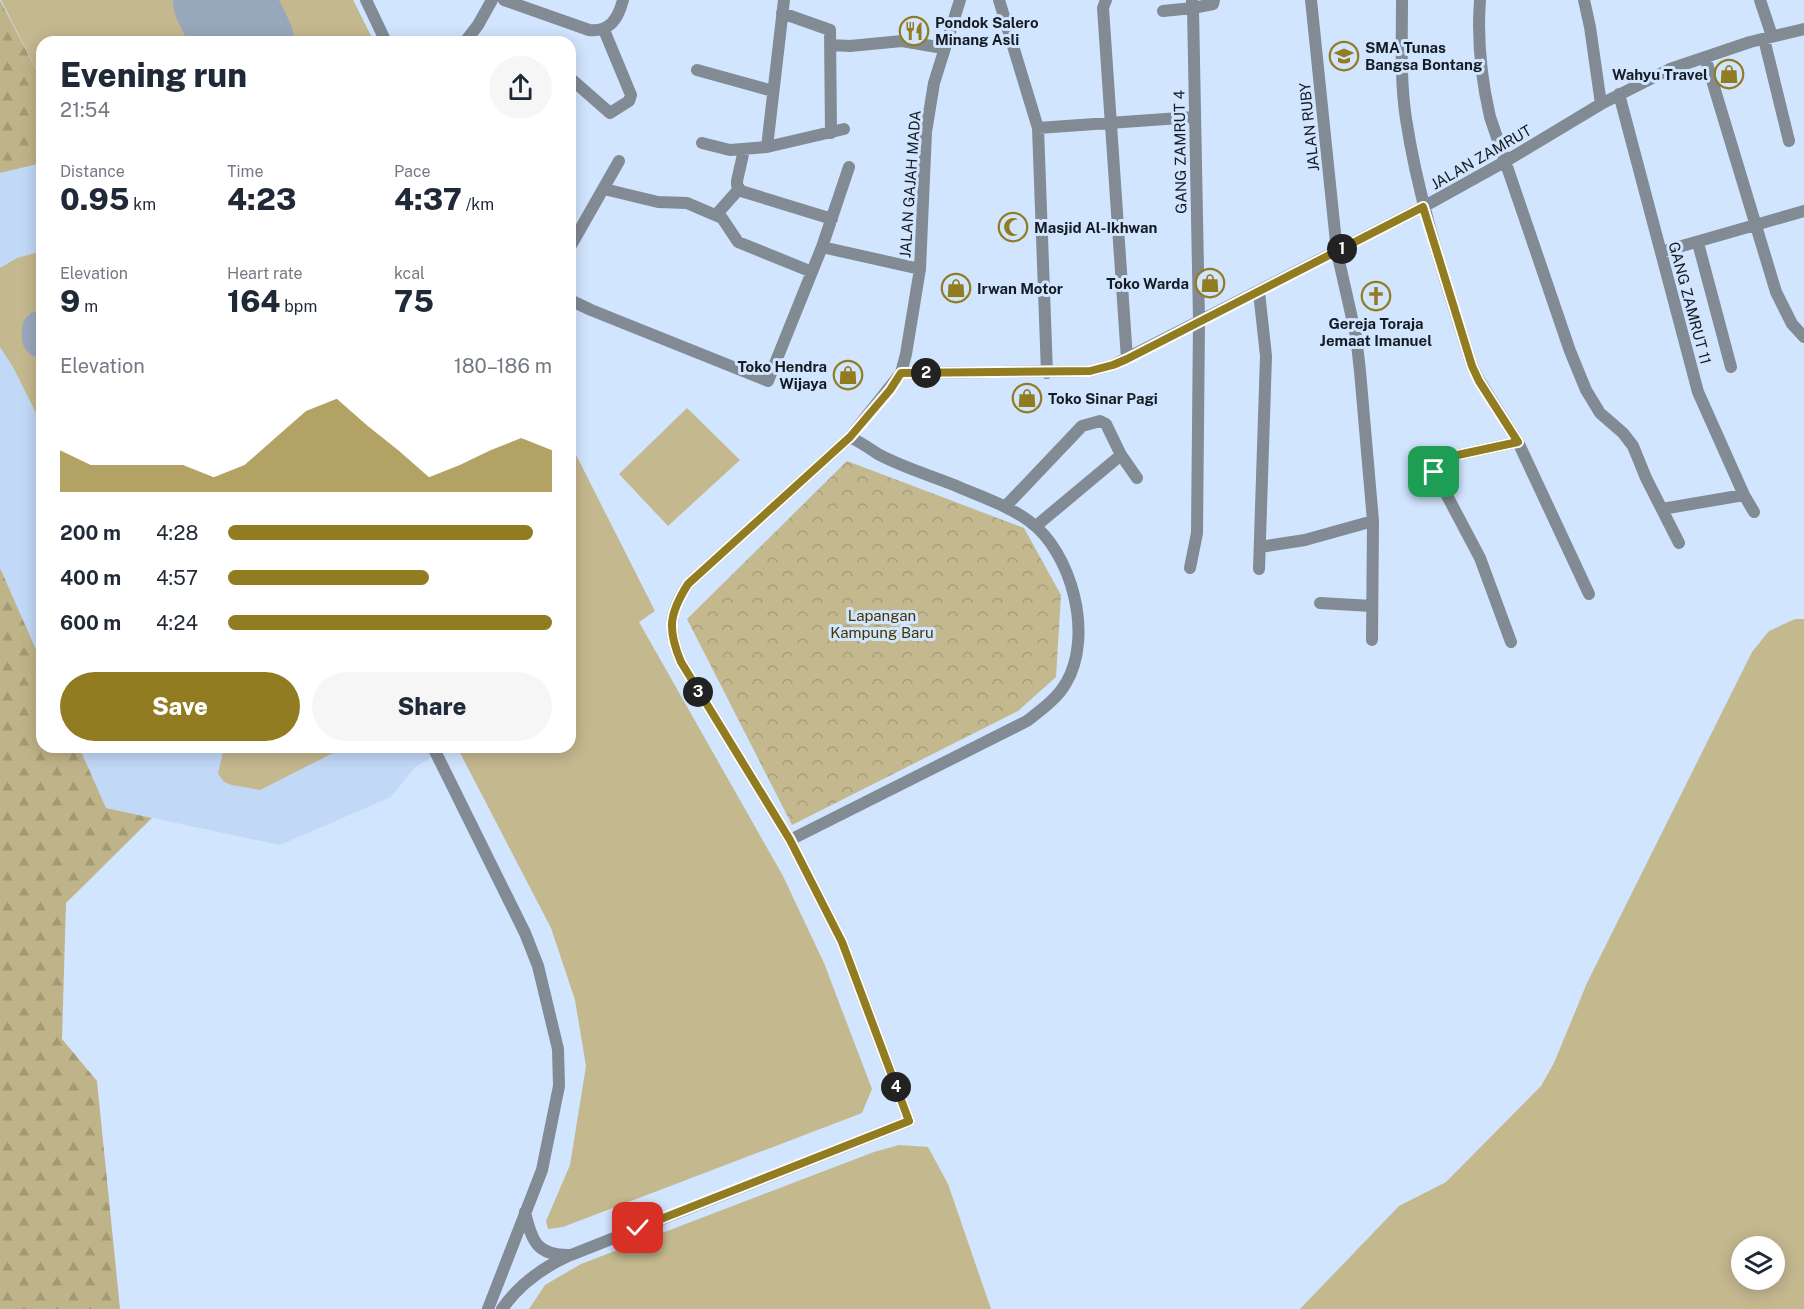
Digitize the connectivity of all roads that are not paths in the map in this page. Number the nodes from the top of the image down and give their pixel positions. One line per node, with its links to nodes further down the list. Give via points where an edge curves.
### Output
1 (366, 0): 20 (street)
2 (492, 0): 21 (street)
3 (504, 0): 19 (street, via 589,30)
4 (623, 0): 19 (street)
5 (784, 0): 17 (street)
6 (960, 0): 24 (street, JALAN GAJAH MADA)
7 (999, 0): 33 (street)
8 (1106, 0): 32 (street, via 1102,8)
9 (1214, 0): 15 (street, via 1213,4)
10 (1311, 0): 53 (street, JALAN RUBY)
11 (1402, 0): 45 (street, via 1403,93)
12 (1480, 0): 41 (street, via 1483,86)
13 (1584, 0): 30 (street)
14 (1760, 0): 22 (street)
15 (1192, 4): 16 (street); 31 (street, GANG ZAMRUT 4)
16 (1163, 11)
17 (782, 13): 23 (street, via 830,30); 28 (street)
18 (1804, 29): 22 (street, JALAN ZAMRUT)
19 (604, 30): 27 (street, via 631,95 629,101 610,113)
20 (383, 36)
21 (470, 36)
22 (1768, 37): 25 (street, JALAN ZAMRUT); 36 (street)
23 (831, 45): 24 (street, via 902,41); 35 (street)
24 (943, 48): 55 (street, JALAN GAJAH MADA, via 926,132)
25 (1705, 57): 29 (street, JALAN ZAMRUT); 49 (street)
26 (697, 70): 28 (street)
27 (576, 83)
28 (773, 91): 38 (street)
29 (1619, 94): 30 (street, JALAN ZAMRUT); 54 (street, GANG ZAMRUT 11)
30 (1601, 104): 41 (street, JALAN ZAMRUT)
31 (1194, 117): 32 (street); 59 (street, GANG ZAMRUT 4)
32 (1110, 124): 33 (street); 61 (street)
33 (1038, 128): 64 (street)
34 (844, 129): 35 (street)
35 (831, 133): 38 (street)
36 (1789, 141)
37 (702, 143): 39 (street)
38 (766, 147): 39 (street)
39 (744, 150): 44 (street, via 737,181)
40 (619, 161): 43 (street)
41 (1506, 161): 45 (street, JALAN ZAMRUT); 71 (street, via 1586,390 1600,413 1633,446)
42 (849, 167): 48 (street)
43 (604, 189): 47 (street, via 658,202 687,203); 50 (street)
44 (739, 189): 47 (street); 48 (street)
45 (1423, 207): 53 (street, JALAN ZAMRUT); 66 (street, via 1472,366)
46 (1804, 211): 49 (street)
47 (716, 215): 56 (street, via 726,222 738,242)
48 (832, 219): 52 (street)
49 (1756, 225): 51 (street); 60 (street, via 1776,292 1792,324)
50 (576, 238)
51 (1698, 243): 54 (street); 62 (street)
52 (822, 247): 55 (street); 56 (street)
53 (1337, 252): 57 (street, JALAN ZAMRUT); 73 (street, JALAN RUBY, via 1356,336)
54 (1661, 252): 69 (street, GANG ZAMRUT 11, via 1698,392)
55 (920, 269): 63 (street, JALAN GAJAH MADA)
56 (812, 272): 58 (street, via 768,381)
57 (1259, 292): 59 (street, JALAN ZAMRUT); 76 (street, via 1266,356)
58 (576, 303)
59 (1199, 321): 61 (street, JALAN ZAMRUT); 77 (street, GANG ZAMRUT 4, via 1197,533)
60 (1804, 336)
61 (1127, 359): 64 (street, JALAN ZAMRUT, via 1090,371)
62 (1731, 367)
63 (901, 373): 64 (street, JALAN ZAMRUT); 65 (street)
64 (1047, 373)
65 (850, 437): 70 (street, via 878,454); 85 (street, via 688,584 671,620 672,641 681,662)
66 (1518, 442): 79 (street); 83 (street, via 1439,459 1433,469 1486,571)
67 (1121, 455): 68 (street); 70 (street, via 1106,424 1086,424); 74 (street)
68 (1137, 478)
69 (1744, 495): 71 (street); 72 (street, GANG ZAMRUT 11)
70 (1005, 507): 74 (street)
71 (1662, 509): 75 (street)
72 (1754, 512)
73 (1373, 521): 76 (street, via 1305,540); 81 (street, JALAN RUBY)
74 (1036, 526): 85 (street, via 1068,576 1079,617 1080,644 1066,684 1027,721)
75 (1679, 543)
76 (1260, 547): 78 (street)
77 (1190, 568)
78 (1259, 568)
79 (1588, 594)
80 (1320, 603): 81 (street)
81 (1372, 606): 82 (street, JALAN RUBY)
82 (1372, 640)
83 (1511, 642)
84 (436, 753): 86 (street, via 525,933 538,966 558,1049 559,1086 542,1170)
85 (790, 840): 87 (street, via 842,942 909,1121)
86 (525, 1212): 87 (street, via 530,1235 539,1247 557,1255); 88 (street)
87 (571, 1255): 89 (street, via 550,1264)
88 (489, 1309)
89 (502, 1309)

